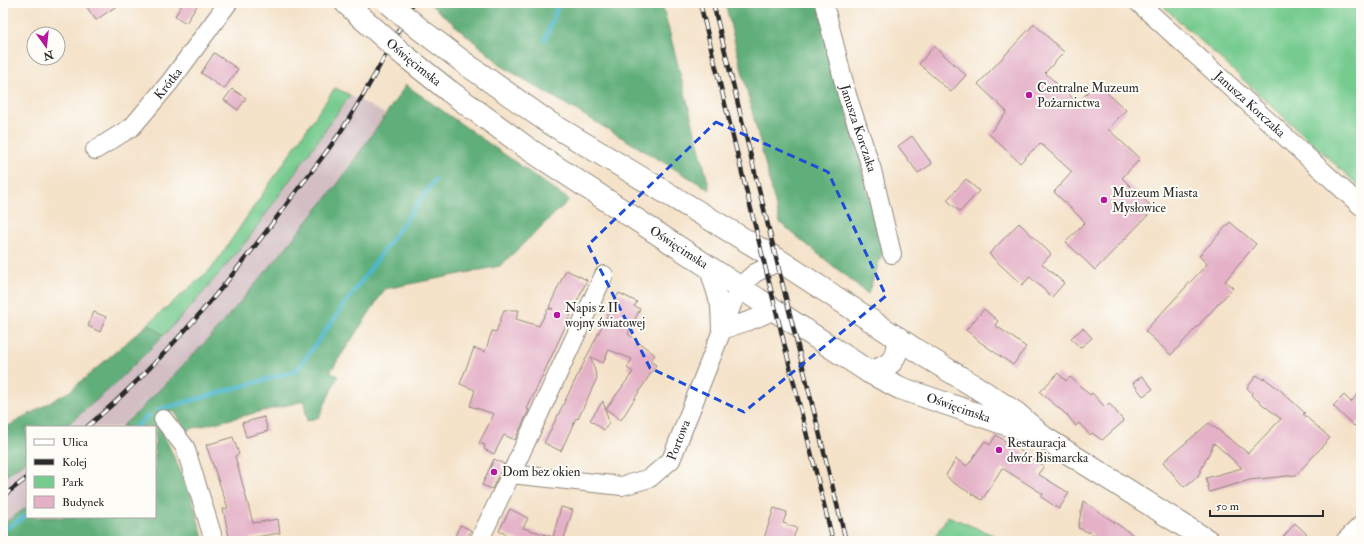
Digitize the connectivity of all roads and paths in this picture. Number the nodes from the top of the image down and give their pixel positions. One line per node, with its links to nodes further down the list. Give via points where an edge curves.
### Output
1 (228, 3): 6 (street, Krótka, via 170,82 132,127)
2 (346, 3): 10 (main road, Oświęcimska, bridge, via 405,56 527,148)
3 (390, 3): 9 (main road, Oświęcimska, bridge, via 466,64 548,122)
4 (824, 3): 8 (street, Janusza Korczaka, via 848,95 872,170)
5 (1139, 3): 7 (street, Janusza Korczaka)
6 (95, 150)
7 (1361, 206)
8 (892, 254)
9 (780, 261): 12 (street, via 755,273); 15 (main road, Oświęcimska)
10 (708, 266): 12 (main road, Oświęcimska); 14 (street, Portowa, via 720,305)
11 (604, 275): 19 (street)
12 (739, 287): 13 (main road, Oświęcimska); 14 (street, Portowa)
13 (773, 310): 14 (street); 16 (main road, Oświęcimska)
14 (721, 331): 19 (street, Portowa, via 670,460 650,478 622,486)
15 (898, 338): 16 (main road, via 892,362 880,370); 18 (main road, Oświęcimska, via 1016,413)
16 (869, 372): 18 (main road, Oświęcimska, via 900,388)
17 (163, 419): 21 (street, via 185,447)
18 (1043, 436): 23 (main road, Oświęcimska)
19 (511, 474): 22 (street)
20 (1361, 525): 24 (street)
21 (213, 541)
22 (479, 541)
23 (1208, 541)
24 (1345, 541)

